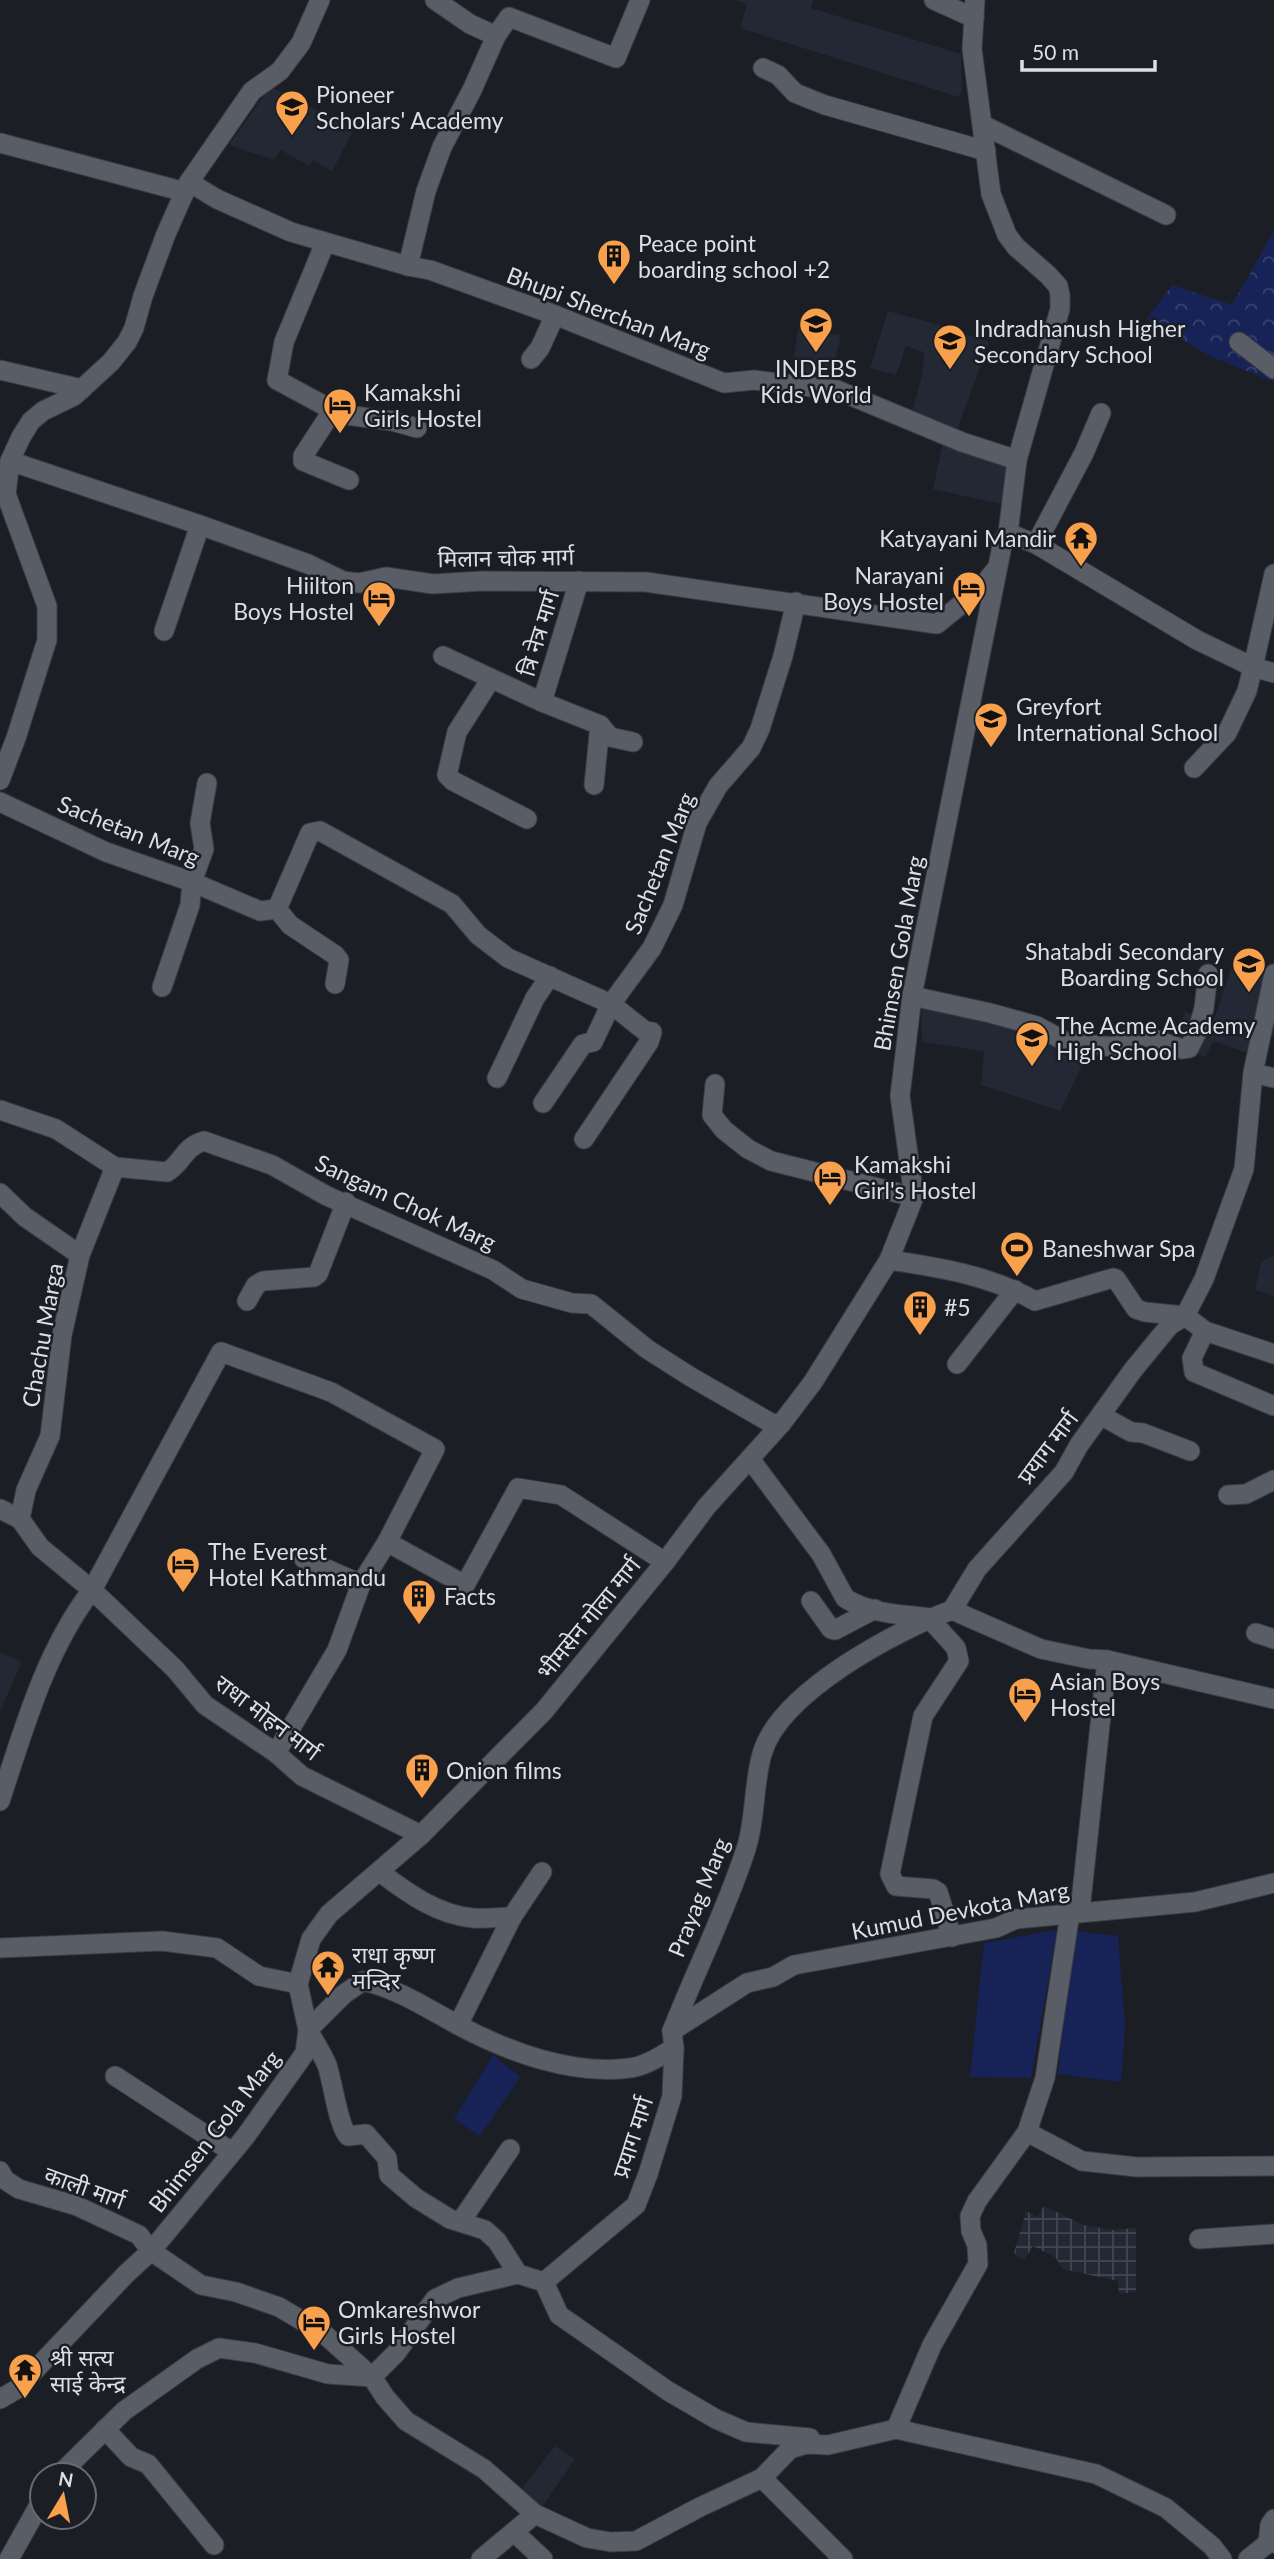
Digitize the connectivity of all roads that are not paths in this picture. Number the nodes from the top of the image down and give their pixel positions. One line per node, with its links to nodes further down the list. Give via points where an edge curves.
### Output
1 (320, 0): 11 (street, via 301,43 280,71 252,91)
2 (435, 0): 6 (street)
3 (640, 0): 6 (street, via 616,58 509,17)
4 (934, 0): 5 (street)
5 (974, 9): 8 (street, via 972,49)
6 (496, 36): 14 (street, via 442,148)
7 (763, 68): 10 (street, via 778,75 795,93 825,105)
8 (984, 125): 10 (street); 12 (street)
9 (0, 143): 11 (street, Bhupi Sherchan Marg)
10 (986, 151): 24 (street, Bhimsen Gola Marg, via 991,194 1007,234 1058,286 1060,295 1060,309)
11 (187, 187): 13 (street, Bhupi Sherchan Marg); 20 (street, via 127,342)
12 (1166, 215)
13 (325, 243): 14 (street, Bhupi Sherchan Marg); 21 (street, via 284,342 276,387 325,406)
14 (408, 266): 15 (street, Bhupi Sherchan Marg)
15 (555, 315): 17 (street); 24 (street, Bhupi Sherchan Marg, via 724,383 754,380 837,390)
16 (1239, 342): 18 (street)
17 (531, 359)
18 (1274, 369)
19 (0, 370): 20 (street)
20 (82, 389): 25 (street, via 31,421)
21 (331, 413): 23 (street); 26 (street, via 303,461)
22 (1101, 413): 30 (street)
23 (417, 428)
24 (1017, 460): 29 (street, Bhimsen Gola Marg)
25 (10, 461): 27 (street); 28 (street, मिलान चोक मार्ग)
26 (349, 480)
27 (3, 494): 44 (street, via 47,606 47,640)
28 (200, 525): 33 (street, मिलान चोक मार्ग, via 343,581 386,577 433,584); 35 (street)
29 (1007, 533): 30 (street); 31 (street, Bhimsen Gola Marg)
30 (1037, 544): 37 (street)
31 (998, 566): 34 (street, मिलान चोक मार्ग, via 981,588 937,624); 56 (street, Bhimsen Gola Marg)
32 (1274, 574): 37 (street)
33 (579, 581): 34 (street, मिलान चोक मार्ग, via 646,582); 40 (street, त्रि नेत्र मार्ग)
34 (796, 602): 57 (street, Sachetan Marg, via 760,729 697,823 673,905 652,948)
35 (164, 631)
36 (443, 656): 39 (street)
37 (1249, 666): 38 (street); 43 (street, via 1247,691 1227,733)
38 (1274, 673)
39 (491, 679): 40 (street); 48 (street, via 457,732 447,775)
40 (542, 702): 41 (street, त्रि नेत्र मार्ग)
41 (600, 725): 42 (street, त्रि नेत्र मार्ग, via 610,737); 46 (street)
42 (633, 742)
43 (1195, 768)
44 (0, 780)
45 (208, 783): 49 (street, via 200,822 204,849)
46 (594, 785)
47 (0, 802): 49 (street, Sachetan Marg, via 106,852)
48 (527, 819)
49 (192, 883): 50 (street, Sachetan Marg, via 260,911); 55 (street, via 190,905)
50 (277, 909): 53 (street, via 310,833 320,831 452,904 478,935 508,958); 54 (street, via 290,925 339,960)
51 (1208, 974): 56 (street, via 1198,1030 1189,1048 1182,1049 1136,1033 1113,1047 1066,1042 1037,1026)
52 (1274, 974): 58 (street)
53 (550, 976): 57 (street); 59 (street)
54 (335, 984)
55 (162, 987)
56 (912, 996): 67 (street, Bhimsen Gola Marg, via 900,1096)
57 (611, 1004): 62 (street, Sachetan Marg, via 593,1042 583,1044); 64 (street, via 652,1032)
58 (1253, 1073): 60 (street); 73 (street, via 1244,1169 1204,1279)
59 (497, 1078)
60 (1274, 1078)
61 (715, 1084): 67 (street, via 712,1115 748,1149 771,1161)
62 (543, 1103)
63 (0, 1110): 65 (street, Sangam Chok Marg, via 56,1129)
64 (584, 1139)
65 (116, 1167): 68 (street, Sangam Chok Marg, via 167,1171 193,1144 204,1141 272,1165); 69 (street)
66 (0, 1193): 69 (street, Chachu Marga, via 25,1217)
67 (914, 1197): 70 (street, Bhimsen Gola Marg)
68 (346, 1202): 72 (street, via 318,1274 263,1282); 79 (street, Sangam Chok Marg, via 493,1270 522,1289 590,1304 691,1377 771,1423)
69 (80, 1255): 85 (street, Chachu Marga, via 62,1335 50,1436 26,1490)
70 (889, 1260): 71 (street, via 948,1270); 79 (street, Bhimsen Gola Marg)
71 (1015, 1290): 73 (street, via 1037,1301 1113,1278 1136,1309); 76 (street)
72 (247, 1301)
73 (1185, 1317): 74 (street); 78 (street, प्रयाग मार्ग, via 1170,1325)
74 (1205, 1331): 75 (street); 77 (street, via 1192,1358 1195,1372)
75 (1274, 1354)
76 (957, 1364)
77 (1274, 1406)
78 (1102, 1416): 80 (street, via 1131,1433); 93 (street, प्रयाग मार्ग, via 1064,1472 977,1569)
79 (781, 1424): 81 (street, भीमसेन गोला मार्ग)
80 (1191, 1451)
81 (750, 1459): 88 (street, भीमसेन गोला मार्ग, via 707,1506); 92 (street, via 821,1554 845,1598)
82 (1274, 1480): 83 (street, via 1246,1494)
83 (1228, 1495)
84 (0, 1509): 85 (street)
85 (20, 1520): 90 (street, राधा मोहन मार्ग, via 40,1547)
86 (387, 1542): 88 (street, via 464,1585 518,1488 561,1495); 89 (street); 90 (street, via 435,1449 331,1392 220,1352)
87 (303, 1559): 89 (street)
88 (666, 1562): 99 (street, भीमसेन गोला मार्ग, via 544,1710)
89 (361, 1584): 97 (street, via 337,1650)
90 (92, 1590): 97 (street, राधा मोहन मार्ग, via 205,1704); 98 (street, via 55,1648)
91 (811, 1601): 92 (street, via 835,1630)
92 (875, 1609): 94 (street)
93 (952, 1610): 94 (street, Prayag Marg); 95 (street, via 1041,1649)
94 (929, 1618): 105 (street, via 956,1648 959,1661 923,1716 890,1874 896,1885 939,1892); 110 (street, Prayag Marg, via 867,1650 816,1686 783,1717 762,1752 747,1846)
95 (1107, 1660): 96 (street); 103 (street)
96 (1274, 1699)
97 (276, 1753): 99 (street, राधा मोहन मार्ग, via 302,1776)
98 (0, 1801)
99 (421, 1835): 100 (street, Bhimsen Gola Marg)
100 (380, 1872): 104 (street, via 409,1895 440,1909 472,1918); 107 (street, Bhimsen Gola Marg, via 329,1914 317,1930)
101 (542, 1872): 104 (street)
102 (1274, 1883): 103 (street, Kumud Devkota Marg, via 1195,1902)
103 (1075, 1912): 105 (street, Kumud Devkota Marg, via 1016,1919); 112 (street, via 1048,2065)
104 (512, 1917): 108 (street)
105 (952, 1937): 110 (street, Kumud Devkota Marg, via 794,1965 773,1977 747,1983)
106 (0, 1948): 107 (street, via 162,1941 217,1948 260,1976)
107 (298, 1984): 109 (street, Bhimsen Gola Marg)
108 (458, 2025): 109 (street, Kumud Devkota Marg, via 404,1994 363,1981); 110 (street, Kumud Devkota Marg, via 542,2062 600,2069 648,2063)
109 (308, 2030): 114 (street, Bhimsen Gola Marg, via 305,2053); 117 (street, via 326,2062 343,2130 348,2136 366,2134 387,2158 388,2175 416,2198)
110 (673, 2040): 122 (street, प्रयाग मार्ग, via 672,2096 636,2205)
111 (115, 2076): 114 (street)
112 (1027, 2132): 115 (street, via 1082,2161 1137,2166); 126 (street, via 970,2216 978,2264 932,2345)
113 (510, 2149): 117 (street)
114 (232, 2152): 120 (street, Bhimsen Gola Marg)
115 (1274, 2166)
116 (0, 2171): 120 (street, काली मार्ग, via 19,2189 77,2206 139,2235)
117 (461, 2221): 121 (street, via 485,2230 497,2241)
118 (1274, 2234): 119 (street)
119 (1199, 2239)
120 (151, 2251): 123 (street, काली मार्ग, via 201,2286 278,2307 323,2333); 124 (street, Bhimsen Gola Marg, via 17,2389)
121 (518, 2274): 122 (street); 123 (street, via 458,2288 435,2299 397,2353)
122 (544, 2282): 127 (street, via 559,2315 716,2420 746,2432 808,2437)
123 (372, 2377): 125 (street, via 328,2374 219,2348 197,2359); 130 (street, काली मार्ग, via 405,2421 484,2469)
124 (0, 2399)
125 (105, 2429): 128 (street); 135 (street, via 131,2457 148,2464)
126 (897, 2429): 127 (street); 140 (street, via 1096,2474 1166,2508)
127 (828, 2445): 129 (street, via 790,2449)
128 (73, 2461)
129 (762, 2478): 130 (street, काली मार्ग, via 636,2542 587,2538); 139 (street)
130 (536, 2514): 133 (street)
131 (1274, 2519): 134 (street)
132 (28, 2525): 136 (street)
133 (514, 2532): 137 (street); 138 (street)
134 (1271, 2543): 141 (street)
135 (214, 2545)
136 (9, 2559)
137 (481, 2559)
138 (542, 2559)
139 (843, 2559)
140 (1223, 2559)
141 (1248, 2559)

